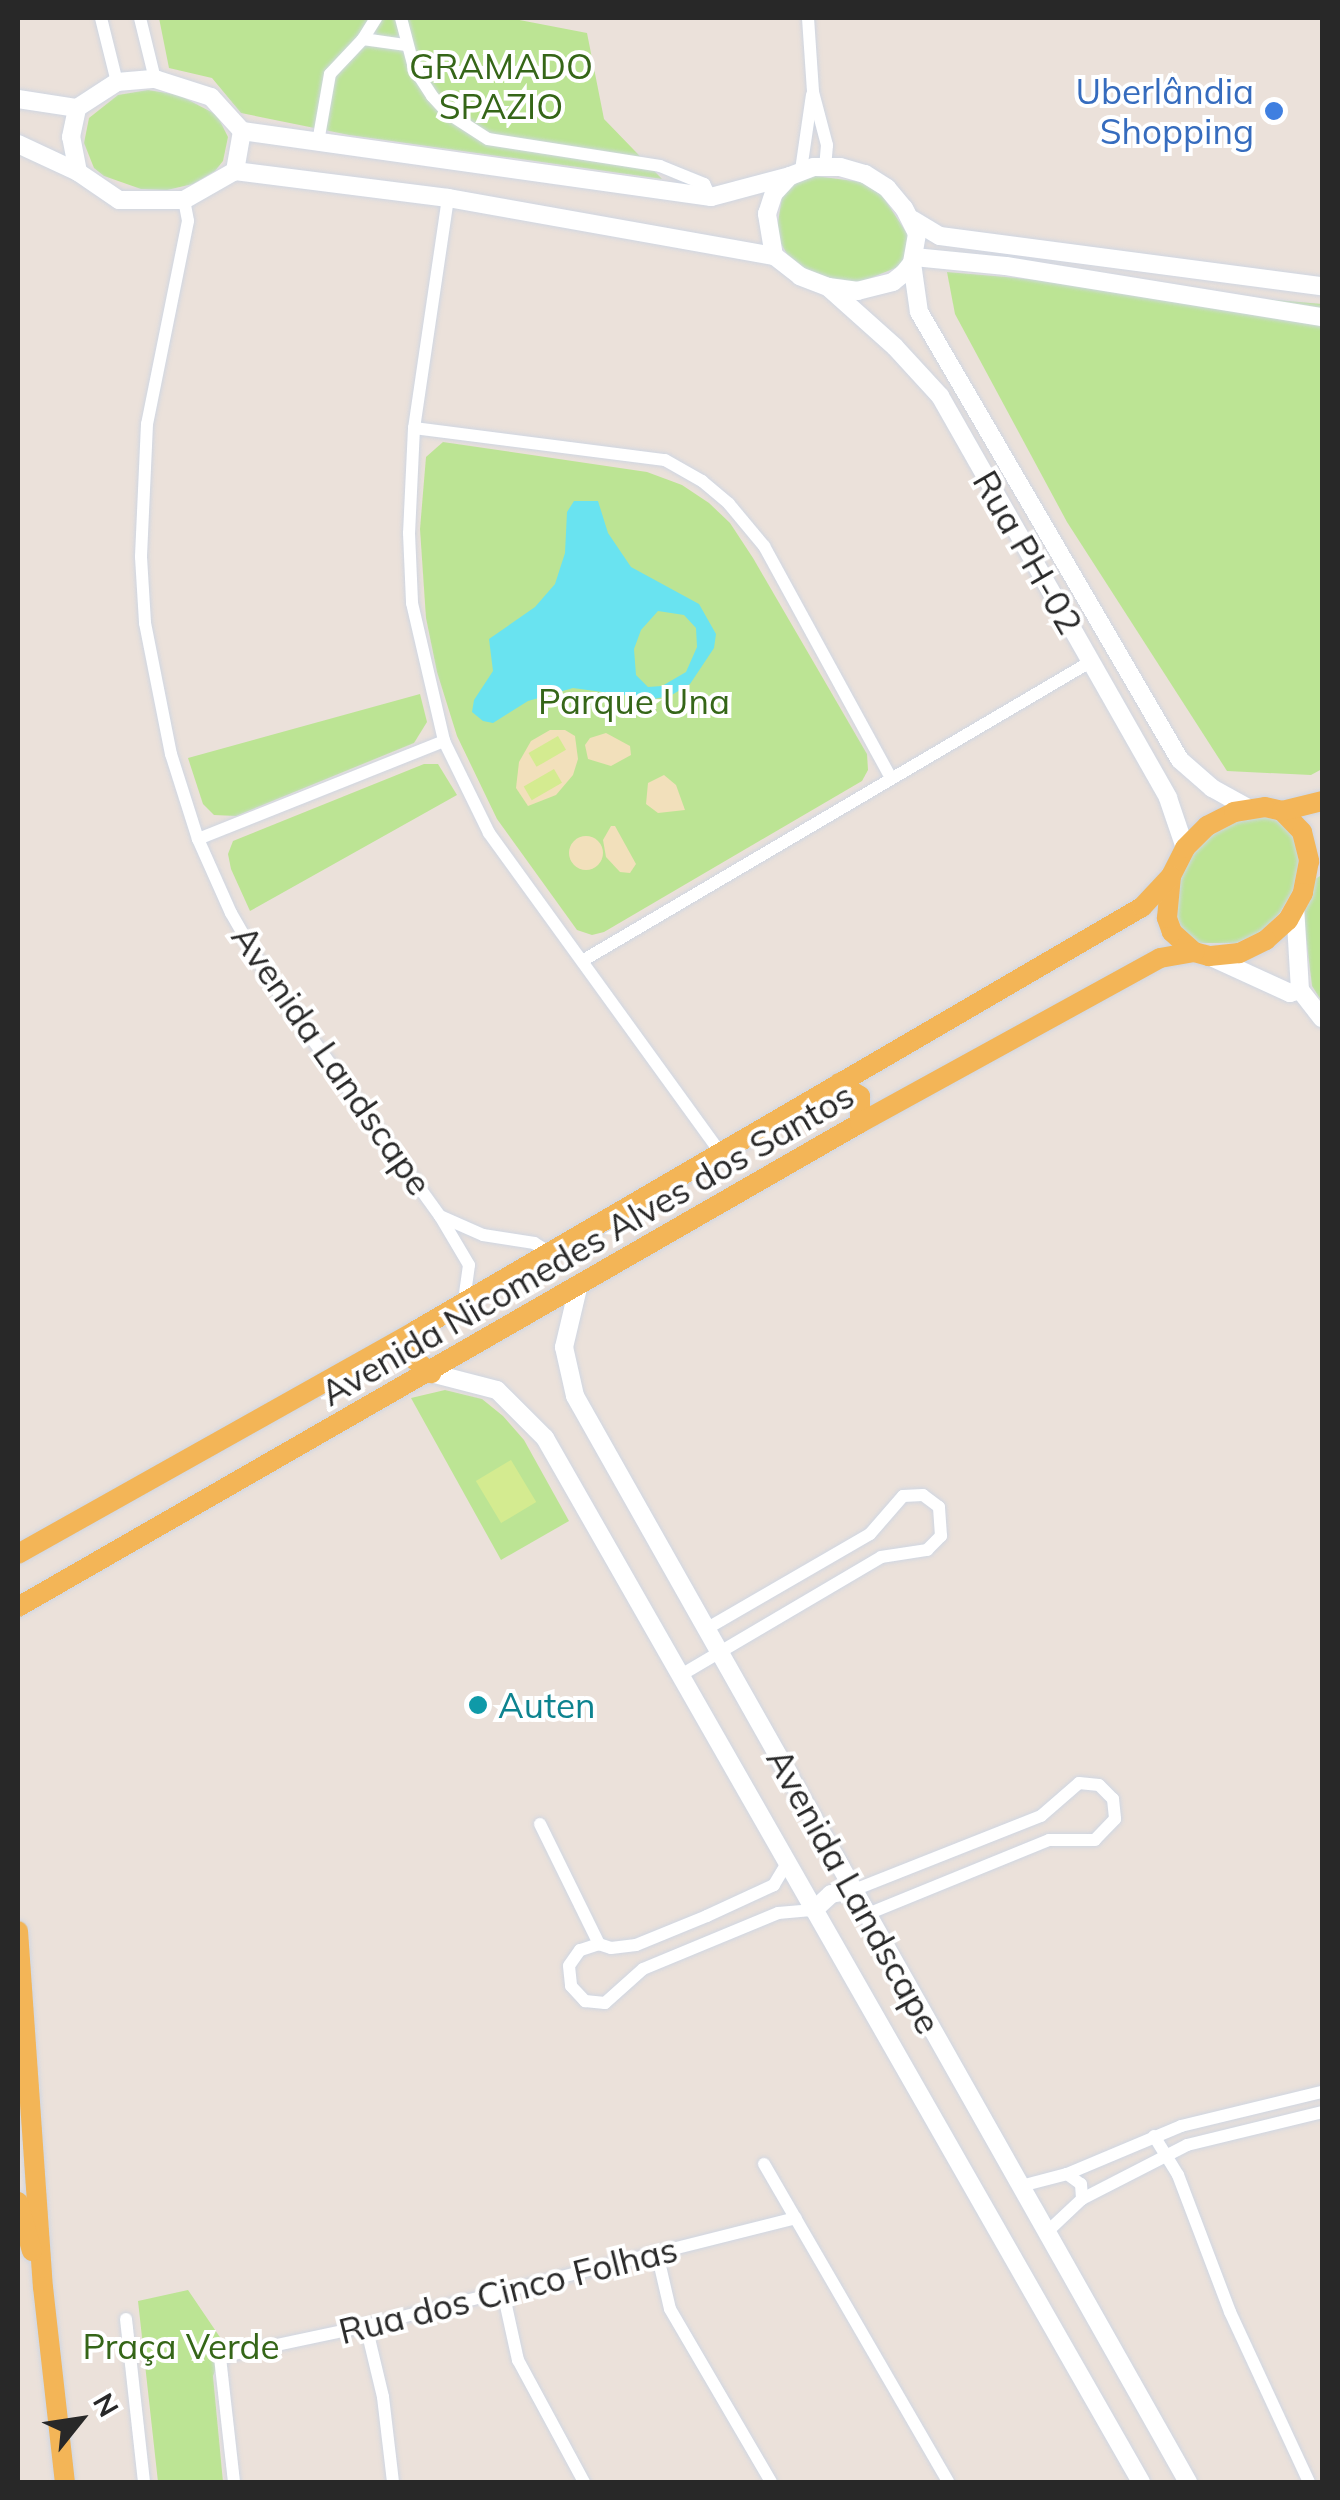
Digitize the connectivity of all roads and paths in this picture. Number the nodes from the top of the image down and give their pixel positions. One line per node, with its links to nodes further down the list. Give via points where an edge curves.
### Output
1 (101, 18): 9 (street)
2 (140, 18): 8 (street)
3 (376, 18): 6 (street)
4 (401, 18): 7 (street)
5 (808, 18): 10 (street)
6 (363, 39): 7 (street); 14 (street, via 330,74)
7 (405, 45): 20 (street, via 436,101 488,139 660,166 704,184)
8 (156, 78): 9 (street); 13 (street, via 212,97)
9 (117, 82): 12 (street)
10 (813, 92): 16 (street, via 827,146); 19 (street)
11 (18, 99): 12 (street)
12 (77, 108): 18 (street, via 71,138)
13 (242, 131): 14 (street); 17 (street)
14 (318, 142): 20 (street)
15 (18, 144): 18 (street)
16 (825, 167): 19 (street); 23 (street, via 865,174 887,188)
17 (235, 171): 21 (street); 22 (street)
18 (78, 172): 22 (street, via 118,200)
19 (796, 173): 20 (street); 24 (street, via 774,193 767,214)
20 (711, 197)
21 (448, 198): 24 (street); 31 (street)
22 (184, 200): 38 (street, Avenida Landscape, via 188,221 148,424 141,557 154,678)
23 (913, 220): 25 (street); 26 (street, via 940,236)
24 (774, 256): 28 (street)
25 (913, 260): 28 (street, via 893,282 858,291); 29 (street, via 1006,266); 36 (street, Rua PH-02, via 919,312 1180,760)
26 (1228, 273): 27 (street); 29 (street)
27 (1322, 286)
28 (828, 287): 32 (street, Rua PH-02, via 940,396)
29 (1226, 301): 30 (street)
30 (1322, 317)
31 (414, 428): 33 (street, via 412,603); 34 (street, via 665,460 702,482 764,546)
32 (1090, 662): 34 (street); 39 (street, Rua PH-02, via 1168,798)
33 (444, 741): 38 (street); 44 (street, via 489,833)
34 (891, 778): 44 (street)
35 (1322, 801): 37 (main road)
36 (1248, 808): 37 (main road); 39 (main road, via 1207,826)
37 (1282, 811): 40 (main road, via 1302,832)
38 (198, 839): 50 (street, Avenida Landscape, via 269,979)
39 (1185, 848): 41 (main road)
40 (1314, 871): 42 (main road)
41 (1171, 876): 43 (main road, via 1172,932); 47 (main road, Avenida Nicomedes Alves dos Santos, via 1142,907)
42 (1296, 906): 43 (main road, via 1266,940 1239,952); 45 (street)
43 (1202, 954): 45 (street, via 1290,993); 48 (main road, Avenida Nicomedes Alves dos Santos, via 1160,958)
44 (582, 961): 49 (street)
45 (1300, 990): 46 (street)
46 (1322, 1018)
47 (839, 1083): 48 (main road, via 860,1096); 49 (main road, Avenida Nicomedes Alves dos Santos)
48 (860, 1123): 52 (main road, Avenida Nicomedes Alves dos Santos)
49 (720, 1152): 51 (main road, Avenida Nicomedes Alves dos Santos)
50 (440, 1216): 51 (street, Avenida Landscape); 53 (street, Avenida Landscape, via 469,1265)
51 (549, 1252): 53 (main road, Avenida Nicomedes Alves dos Santos)
52 (578, 1288): 55 (main road, Avenida Nicomedes Alves dos Santos); 60 (street, Avenida Landscape, via 564,1347 575,1396)
53 (464, 1301): 54 (main road, Avenida Nicomedes Alves dos Santos)
54 (415, 1331): 55 (main road, via 416,1360); 56 (main road, Avenida Nicomedes Alves dos Santos)
55 (431, 1373): 58 (main road, Avenida Nicomedes Alves dos Santos); 62 (street, Avenida Landscape, via 496,1390 546,1438)
56 (18, 1554)
57 (770, 1592): 59 (street); 59 (street, via 879,1528 903,1496 923,1495 939,1507 944,1526 935,1545 881,1557); 60 (street)
58 (18, 1607)
59 (784, 1615): 61 (street)
60 (706, 1628): 61 (street, Avenida Landscape)
61 (720, 1653): 62 (street); 67 (street, Avenida Landscape)
62 (681, 1675): 65 (street, Avenida Landscape)
63 (540, 1824): 73 (street)
64 (931, 1859): 66 (street); 66 (street, via 1041,1816 1079,1782 1099,1784 1113,1799 1115,1819 1095,1840 1049,1840); 67 (street)
65 (788, 1863): 68 (street, Avenida Landscape); 70 (street, via 774,1885)
66 (941, 1884): 69 (street)
67 (854, 1890): 68 (street, via 831,1894); 69 (street, Avenida Landscape)
68 (814, 1910): 72 (street, via 778,1913); 98 (street, Avenida Landscape)
69 (868, 1914): 81 (street, Avenida Landscape)
70 (707, 1916): 72 (street); 73 (street, via 636,1945)
71 (18, 1931): 87 (main road)
72 (717, 1939): 73 (street, via 634,1974 614,1999 595,2004 576,1995 569,1966 580,1950)
73 (600, 1944)
74 (1316, 2094): 75 (street); 77 (street)
75 (1319, 2113): 76 (street); 78 (street)
76 (1322, 2130)
77 (1154, 2136): 78 (street); 80 (street)
78 (1163, 2154): 82 (street); 100 (street, via 1178,2175 1230,2312)
79 (764, 2164): 84 (street)
80 (1068, 2174): 81 (street); 82 (street, via 1081,2184)
81 (1021, 2186): 85 (street, Avenida Landscape)
82 (1082, 2199): 85 (street)
83 (18, 2202): 87 (main road)
84 (796, 2218): 86 (street, Rua dos Cinco Folhas); 97 (street)
85 (1047, 2232): 99 (street, Avenida Landscape)
86 (657, 2253): 88 (street, Rua dos Cinco Folhas); 96 (street, via 670,2309)
87 (43, 2287): 91 (main road)
88 (502, 2292): 90 (street, Rua dos Cinco Folhas); 95 (street, via 518,2360)
89 (126, 2319): 92 (street)
90 (366, 2326): 93 (street, Rua dos Cinco Folhas, via 220,2358); 94 (street)
91 (65, 2482)
92 (144, 2482)
93 (234, 2482)
94 (393, 2482)
95 (584, 2482)
96 (771, 2482)
97 (948, 2482)
98 (1141, 2482)
99 (1188, 2482)
100 (1309, 2482)

